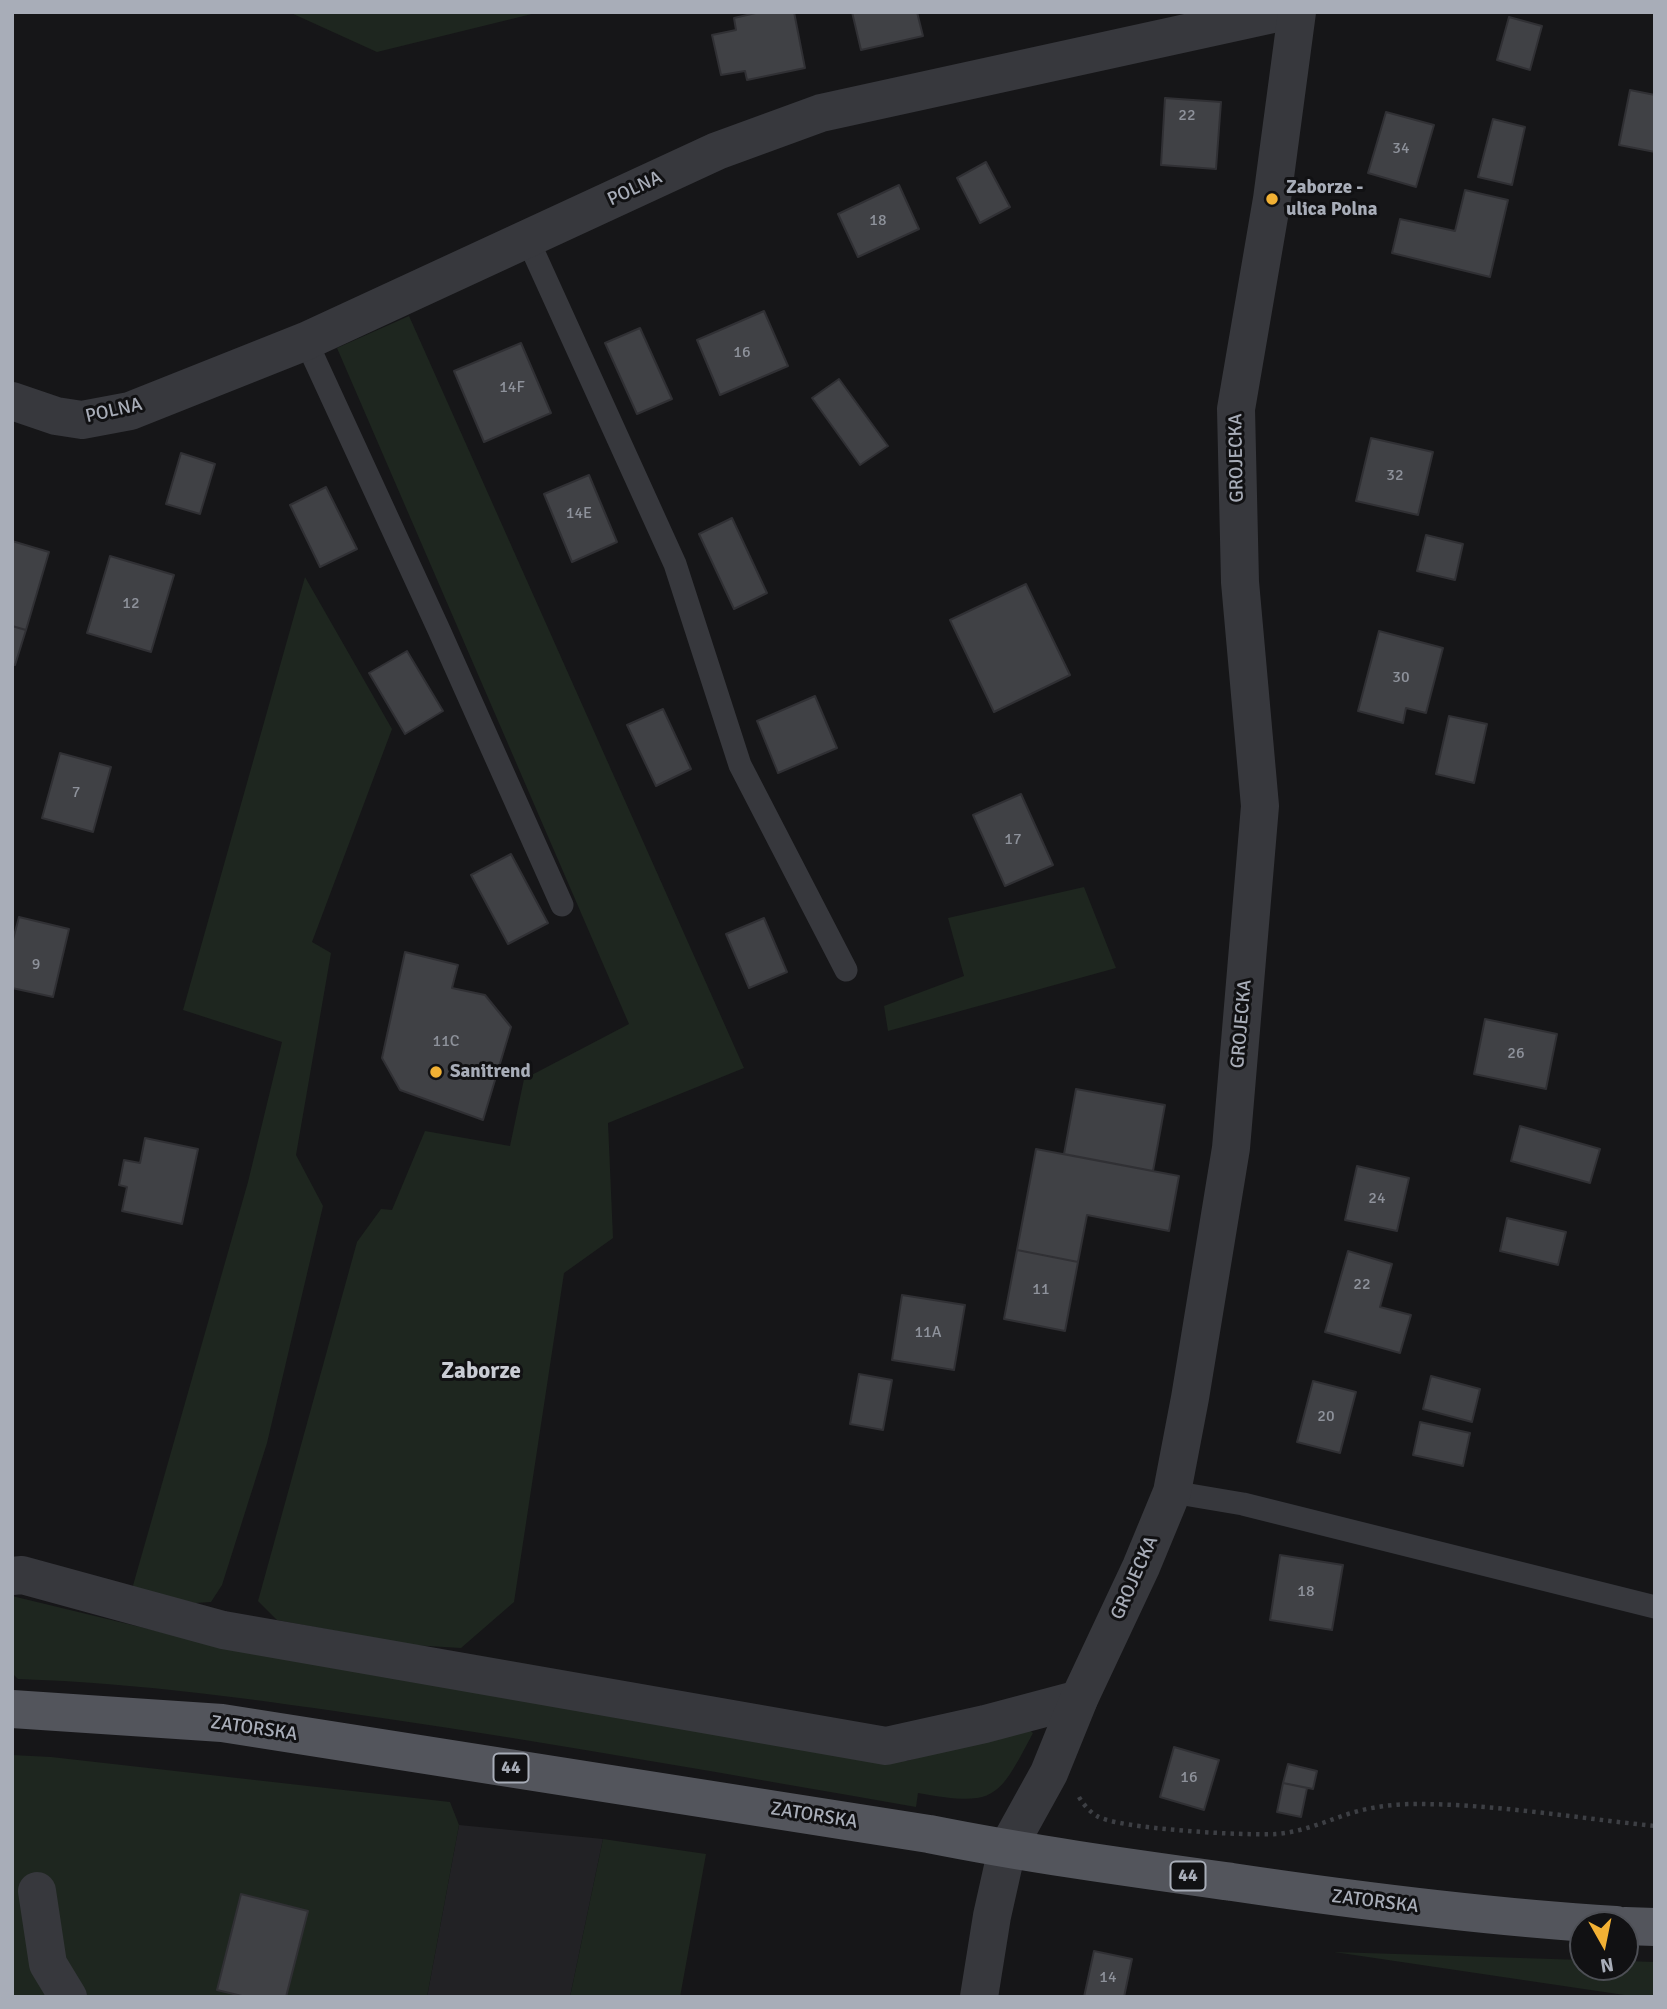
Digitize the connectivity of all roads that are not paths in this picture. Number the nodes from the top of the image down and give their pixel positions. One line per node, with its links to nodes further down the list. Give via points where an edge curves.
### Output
1 (1282, 12): 3 (street, POLNA, via 821,113 717,151)
2 (1297, 12): 8 (street, GROJECKA, via 1272,200 1236,409 1240,582 1260,806 1248,949 1231,1147)
3 (527, 238): 4 (street, POLNA); 7 (lane, via 675,564 740,765)
4 (306, 341): 5 (street, POLNA, via 130,411 82,420); 6 (lane)
5 (12, 401)
6 (562, 905)
7 (846, 970)
8 (1172, 1492): 10 (lane, via 1243,1504); 11 (street, GROJECKA)
9 (12, 1576): 11 (street, via 223,1630 886,1746)
10 (1655, 1607)
11 (1079, 1699): 13 (street, GROJECKA, via 1049,1773)
12 (12, 1709): 13 (main road, ZATORSKA / 44, via 222,1723)
13 (1007, 1849): 15 (main road, ZATORSKA / 44, via 1368,1902); 17 (street, GROJECKA)
14 (37, 1891): 16 (street, via 48,1964)
15 (1569, 1922)
16 (68, 1997)
17 (978, 1997)

